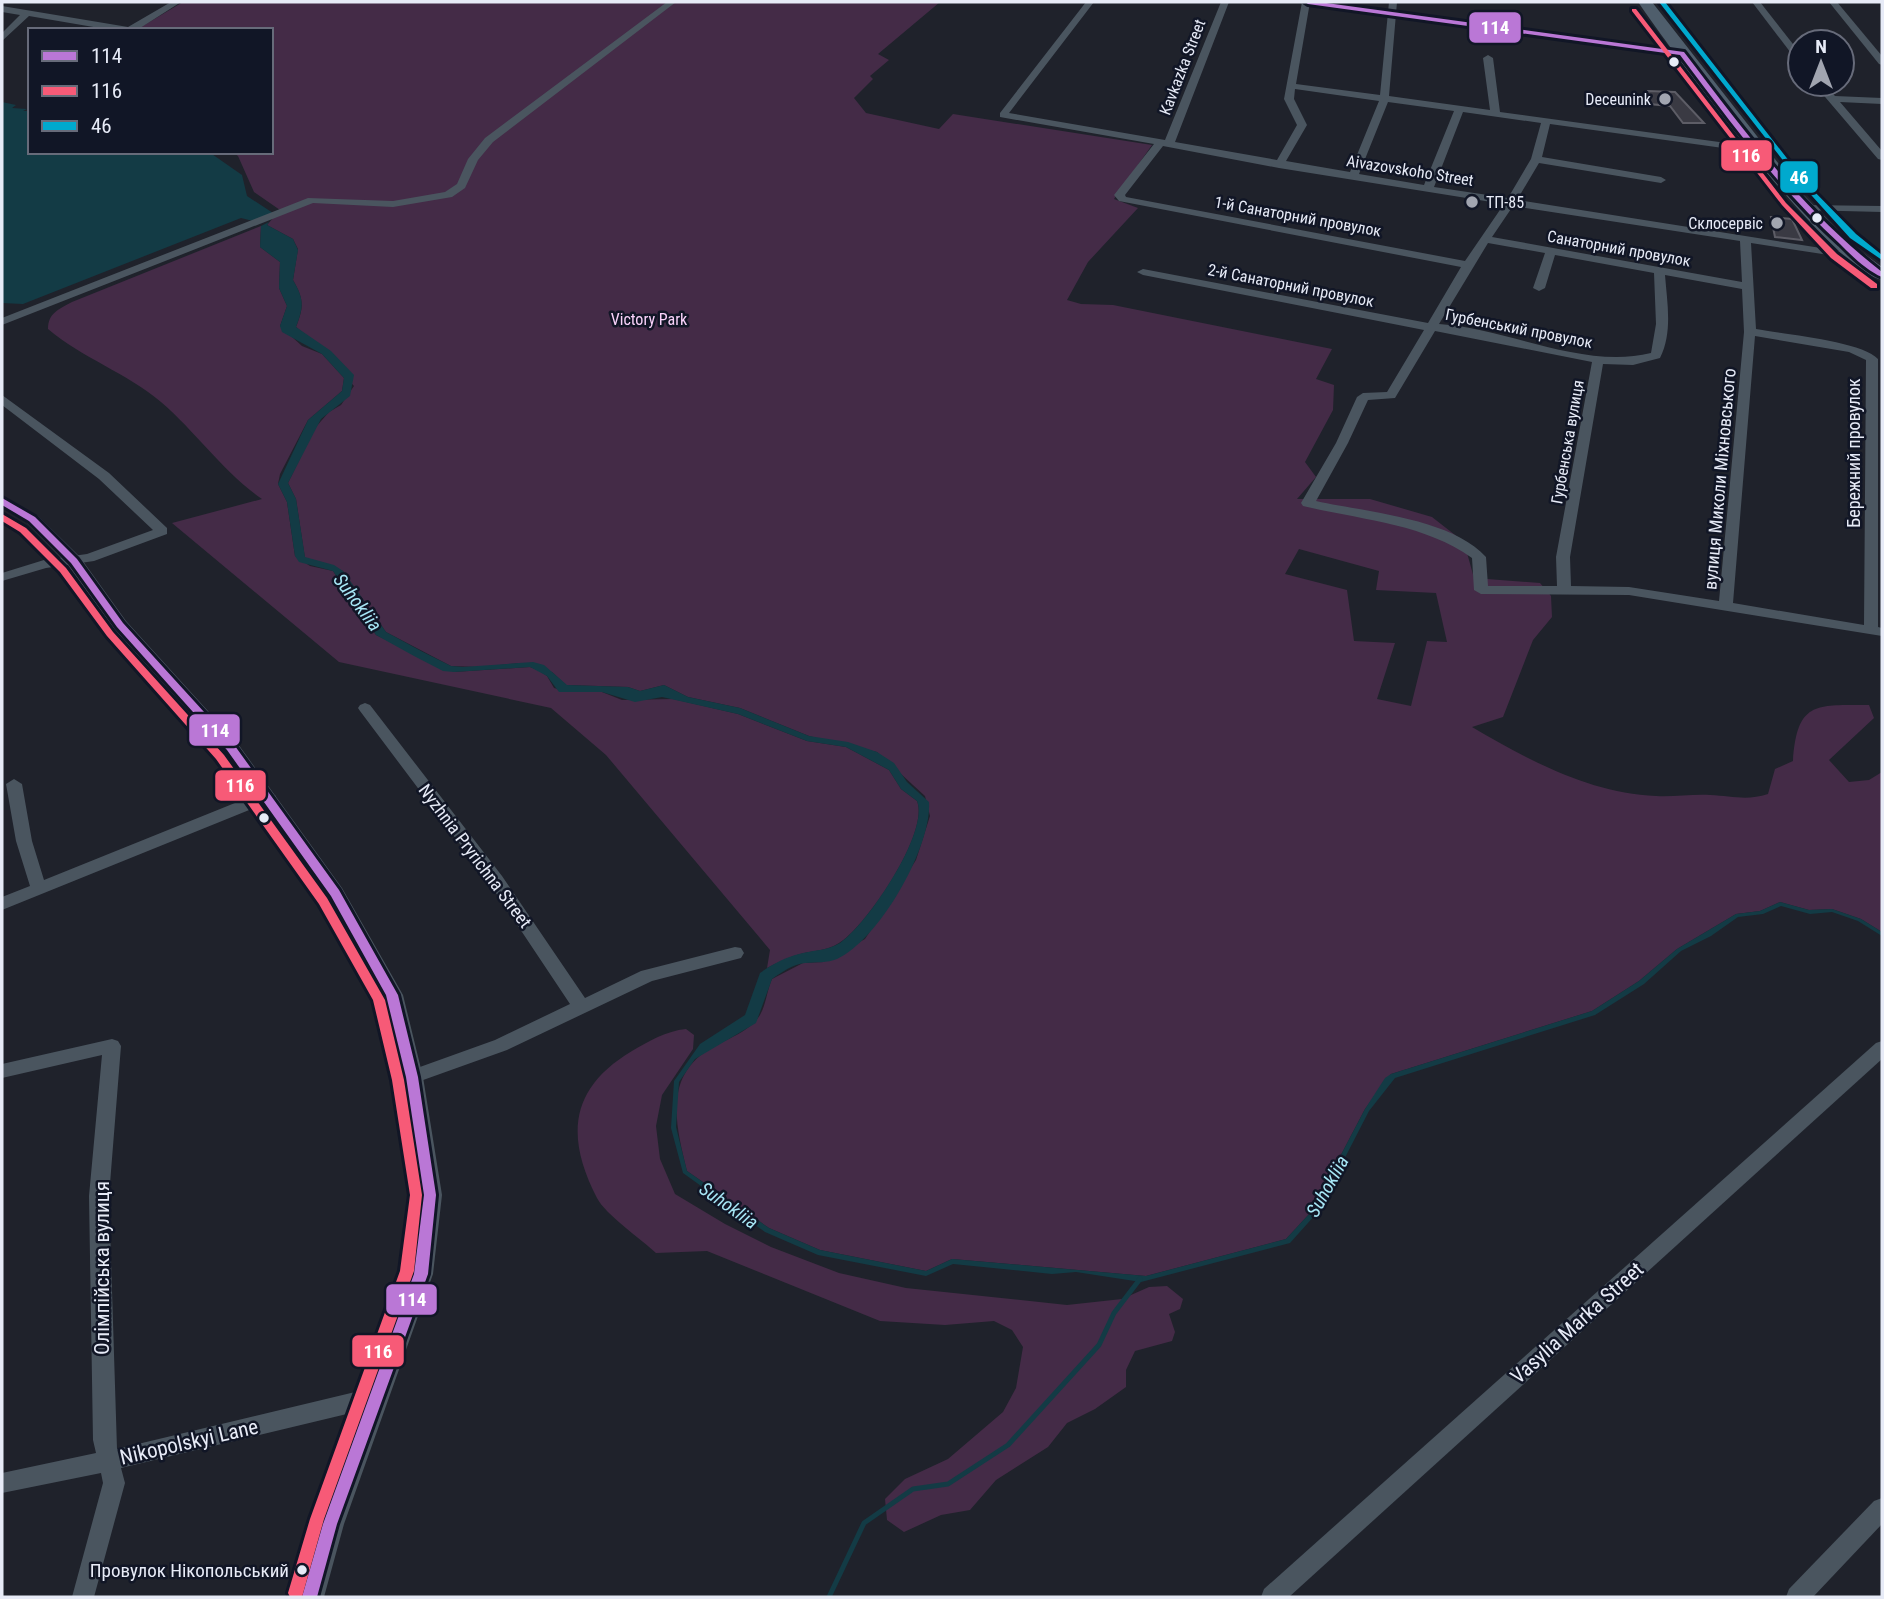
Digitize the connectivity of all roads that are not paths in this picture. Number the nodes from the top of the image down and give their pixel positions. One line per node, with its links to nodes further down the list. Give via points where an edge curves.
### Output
1 (177, 2): 13 (street)
2 (672, 2): 48 (street, via 489,140 456,191 411,203 312,200)
3 (1090, 2): 26 (street, Aivazovskoho Street, via 1003,115)
4 (1225, 2): 26 (street, Kavkazka Street)
5 (1307, 2): 9 (street); 19 (street)
6 (1646, 2): 16 (main road)
7 (1756, 2): 15 (street)
8 (1833, 2): 18 (street)
9 (1393, 8): 16 (street); 21 (street)
10 (2, 9): 11 (street)
11 (26, 14): 12 (street); 14 (street)
12 (117, 28)
13 (133, 28)
14 (2, 38)
15 (1786, 41)
16 (1682, 53): 27 (main road)
17 (1488, 58): 24 (street)
18 (1882, 62)
19 (1293, 86): 21 (street); 30 (street, via 1289,99 1302,125)
20 (1831, 99): 22 (street); 28 (street)
21 (1384, 100): 23 (street); 31 (street)
22 (1882, 101)
23 (1459, 110): 24 (street); 33 (street)
24 (1496, 115): 25 (street)
25 (1546, 121): 27 (street); 29 (street)
26 (1165, 144): 30 (street, Aivazovskoho Street); 34 (street, Kavkazka Street, via 1119,195)
27 (1759, 150): 36 (main road)
28 (1882, 157)
29 (1536, 159): 32 (street); 35 (street)
30 (1279, 165): 31 (street, Aivazovskoho Street)
31 (1353, 177): 33 (street, Aivazovskoho Street)
32 (1661, 180)
33 (1428, 189): 35 (street, Aivazovskoho Street)
34 (1122, 199): 42 (street, 1-й Санаторний провулок)
35 (1509, 201): 38 (street); 39 (street, Aivazovskoho Street)
36 (1806, 208): 37 (street); 41 (main road)
37 (1882, 209)
38 (1486, 239): 40 (street, Санаторний провулок); 42 (street)
39 (1745, 239): 41 (street, Aivazovskoho Street); 46 (street, вулиця Миколи Міхновського)
40 (1551, 251): 43 (street, Санаторний провулок); 47 (street)
41 (1855, 256): 45 (main road)
42 (1468, 265): 49 (street)
43 (1659, 271): 46 (street, Санаторний провулок); 51 (street, Гурбенська вулиця, via 1660,347 1656,355 1633,361)
44 (1143, 272): 49 (street, 2-й Санаторний провулок)
45 (1882, 275)
46 (1748, 287): 50 (street, вулиця Миколи Міхновського)
47 (1539, 288)
48 (5, 319)
49 (1433, 326): 51 (street, Гурбенський провулок); 56 (street, via 1391,395 1363,397 1308,503 1430,532 1468,547 1479,557 1481,590)
50 (1750, 332): 57 (street, вулиця Миколи Міхновського); 58 (street, Бережний провулок, via 1850,349 1871,359)
51 (1598, 360): 56 (street, Гурбенська вулиця, via 1563,557)
52 (2, 399): 54 (street, via 104,476 162,531)
53 (2, 501): 54 (street, via 32,519)
54 (74, 561): 55 (street, via 44,564); 61 (street, via 120,625)
55 (2, 577)
56 (1564, 590): 57 (street, via 1629,592)
57 (1726, 606): 58 (street, вулиця Миколи Міхновського)
58 (1877, 631)
59 (365, 708): 65 (street, Nyzhnia Pryrichna Street, via 496,880)
60 (14, 784): 62 (street)
61 (268, 796): 62 (street); 68 (street, via 335,893 392,995)
62 (38, 889): 63 (street)
63 (2, 904)
64 (735, 953): 65 (street, via 647,976)
65 (582, 1006): 68 (street, via 501,1045)
66 (1882, 1048): 75 (street, Vasylia Marka Street)
67 (2, 1071): 70 (street, Олімпійська вулиця, via 112,1046 99,1196 104,1440)
68 (412, 1077): 69 (street, via 430,1195 426,1241 421,1275)
69 (376, 1398): 70 (street, Nikopolskyi Lane); 74 (street, via 330,1524)
70 (109, 1461): 71 (street, Nikopolskyi Lane); 73 (street, Олімпійська вулиця, via 114,1483)
71 (2, 1483)
72 (1882, 1509): 76 (street)
73 (83, 1597)
74 (310, 1597)
75 (1272, 1597)
76 (1797, 1597)

